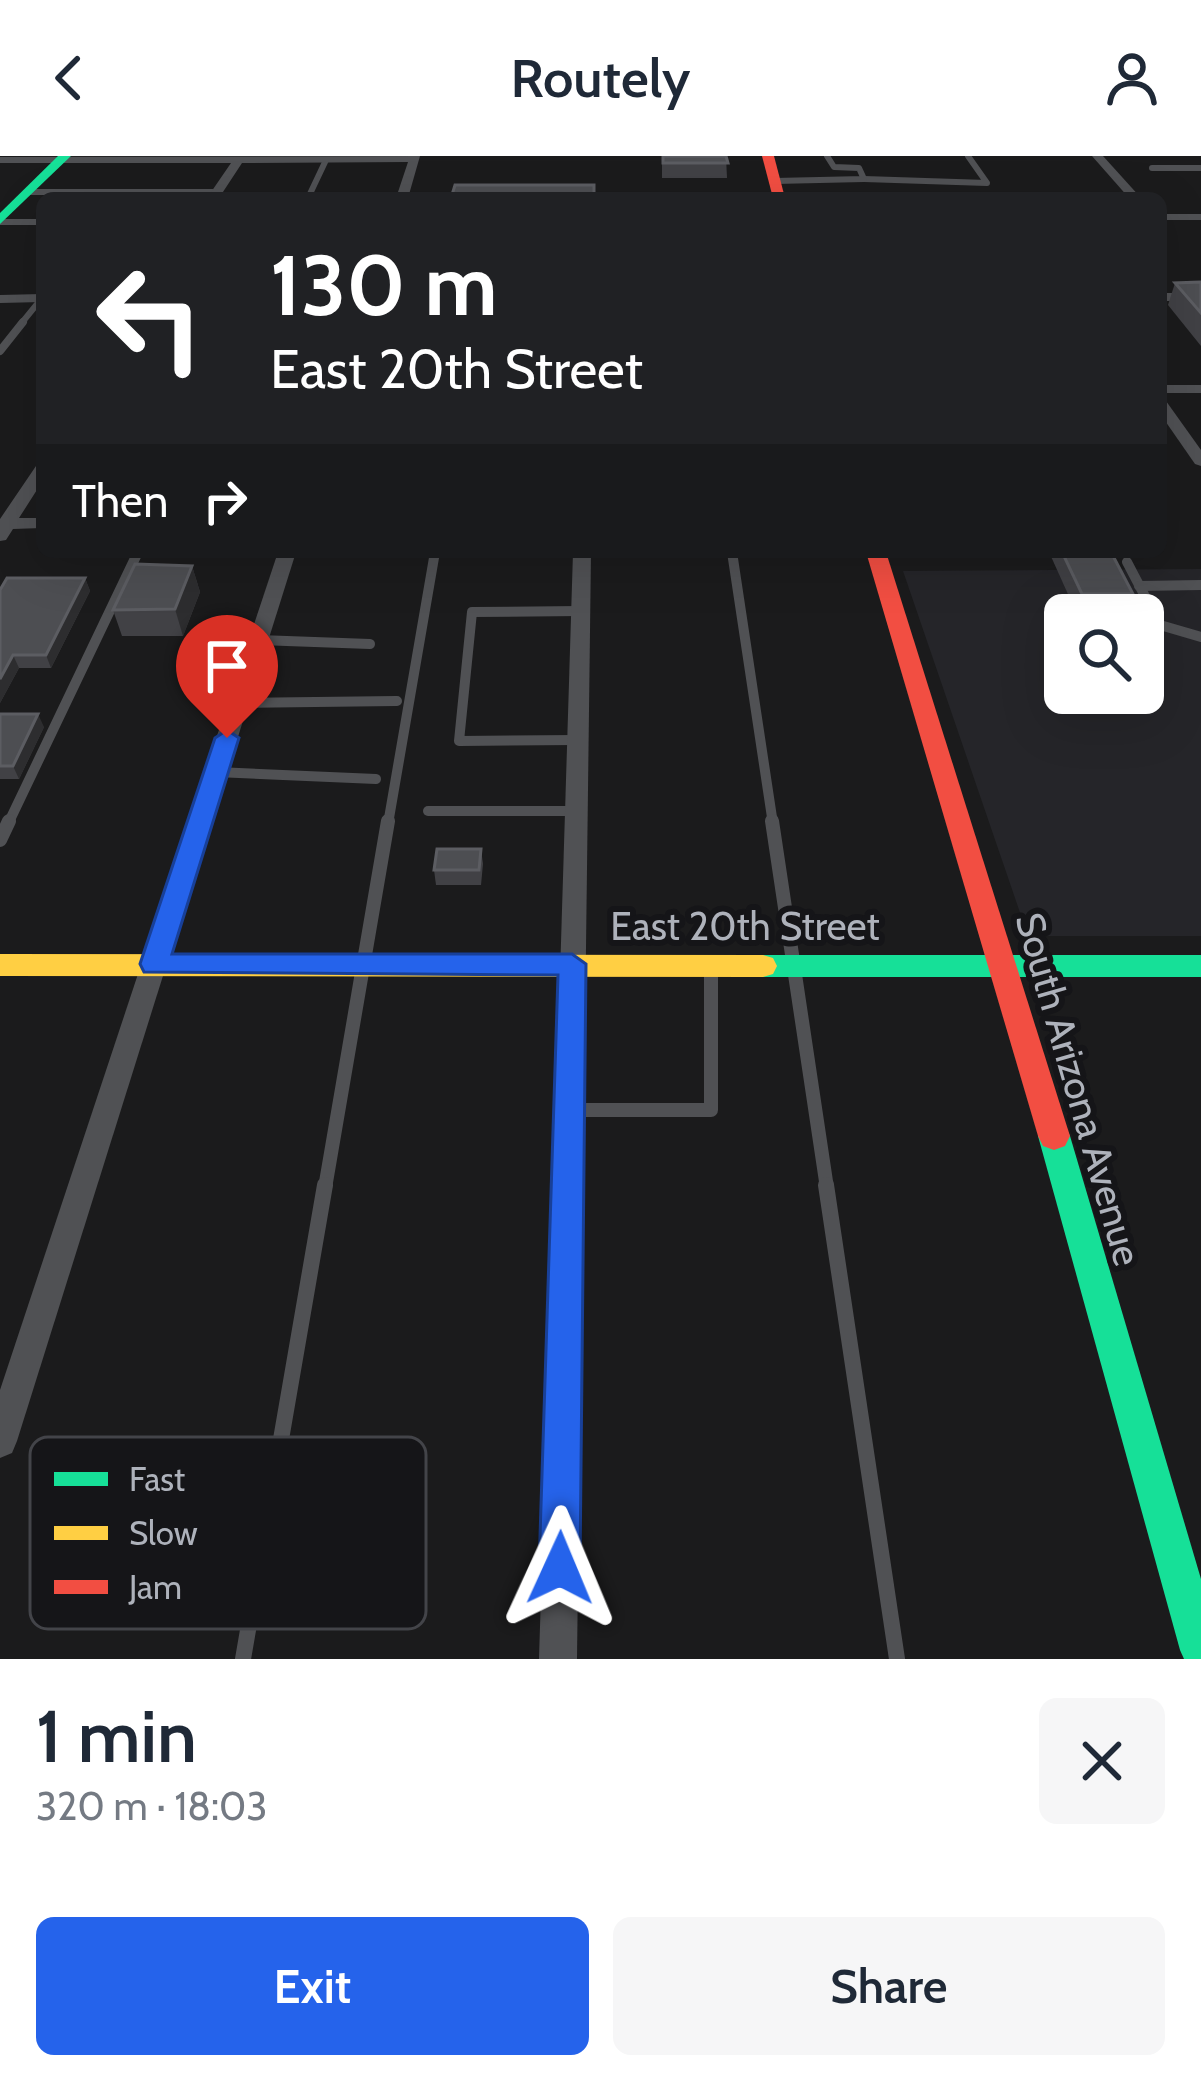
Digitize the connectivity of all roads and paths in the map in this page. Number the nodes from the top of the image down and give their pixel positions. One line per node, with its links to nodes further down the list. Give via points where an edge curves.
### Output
1 (827, 156): 9 (lane)
2 (968, 156): 18 (lane, via 987,183)
3 (1097, 156): 25 (street)
4 (63, 158): 6 (street); 7 (street); 19 (street)
5 (415, 158): 8 (street); 23 (street)
6 (0, 160)
7 (238, 160): 8 (street); 21 (street)
8 (326, 160): 22 (lane)
9 (834, 167): 12 (lane, via 814,168); 13 (lane, via 859,167)
10 (1152, 168): 11 (lane)
11 (1201, 168)
12 (819, 179): 13 (lane); 17 (lane)
13 (864, 179): 16 (lane)
14 (908, 180): 16 (lane)
15 (936, 180): 18 (lane)
16 (892, 182): 18 (lane)
17 (775, 183): 24 (lane)
18 (957, 183)
19 (28, 192): 20 (lane); 28 (street)
20 (36, 192)
21 (216, 192)
22 (311, 192)
23 (404, 192)
24 (865, 192)
25 (1130, 192)
26 (1167, 217): 27 (lane)
27 (1201, 217)
28 (0, 221): 29 (street)
29 (36, 222)
30 (1167, 297): 31 (street)
31 (1201, 297)
32 (0, 298): 33 (street)
33 (36, 298)
34 (36, 306): 35 (lane)
35 (0, 352)
36 (1167, 389): 37 (street)
37 (1201, 389)
38 (1167, 413): 39 (street)
39 (1201, 461)
40 (36, 478): 42 (street)
41 (36, 524): 42 (street)
42 (3, 528)
43 (135, 558): 63 (lane)
44 (285, 558): 54 (street)
45 (434, 558): 66 (lane)
46 (582, 558): 52 (street)
47 (733, 558): 69 (lane)
48 (878, 558): 70 (street, South Arizona Avenue)
49 (1127, 562): 51 (lane)
50 (1201, 585): 51 (lane)
51 (1139, 586): 53 (lane, via 1160,626)
52 (580, 611): 58 (street); 58 (lane, via 472,612 459,741)
53 (1201, 637)
54 (259, 640): 55 (lane); 57 (street)
55 (370, 644)
56 (397, 701): 57 (lane)
57 (238, 703): 59 (street)
58 (577, 740): 61 (street)
59 (216, 772): 60 (lane); 65 (street)
60 (376, 779)
61 (575, 811): 62 (lane); 67 (street)
62 (428, 812)
63 (0, 840)
64 (0, 964): 65 (street, East 20th Street)
65 (154, 964): 66 (street, East 20th Street); 74 (street)
66 (363, 964): 67 (street, East 20th Street); 73 (lane)
67 (572, 964): 68 (street, East 20th Street); 72 (street)
68 (711, 964): 69 (street, East 20th Street); 72 (lane, via 711,1109)
69 (795, 964): 70 (street, East 20th Street); 79 (lane)
70 (1005, 966): 71 (street, East 20th Street); 76 (street, South Arizona Avenue)
71 (1201, 966)
72 (569, 1109): 78 (street)
73 (281, 1437)
74 (0, 1441)
75 (248, 1629): 77 (lane)
76 (1201, 1651)
77 (243, 1659)
78 (558, 1659)
79 (896, 1659)

